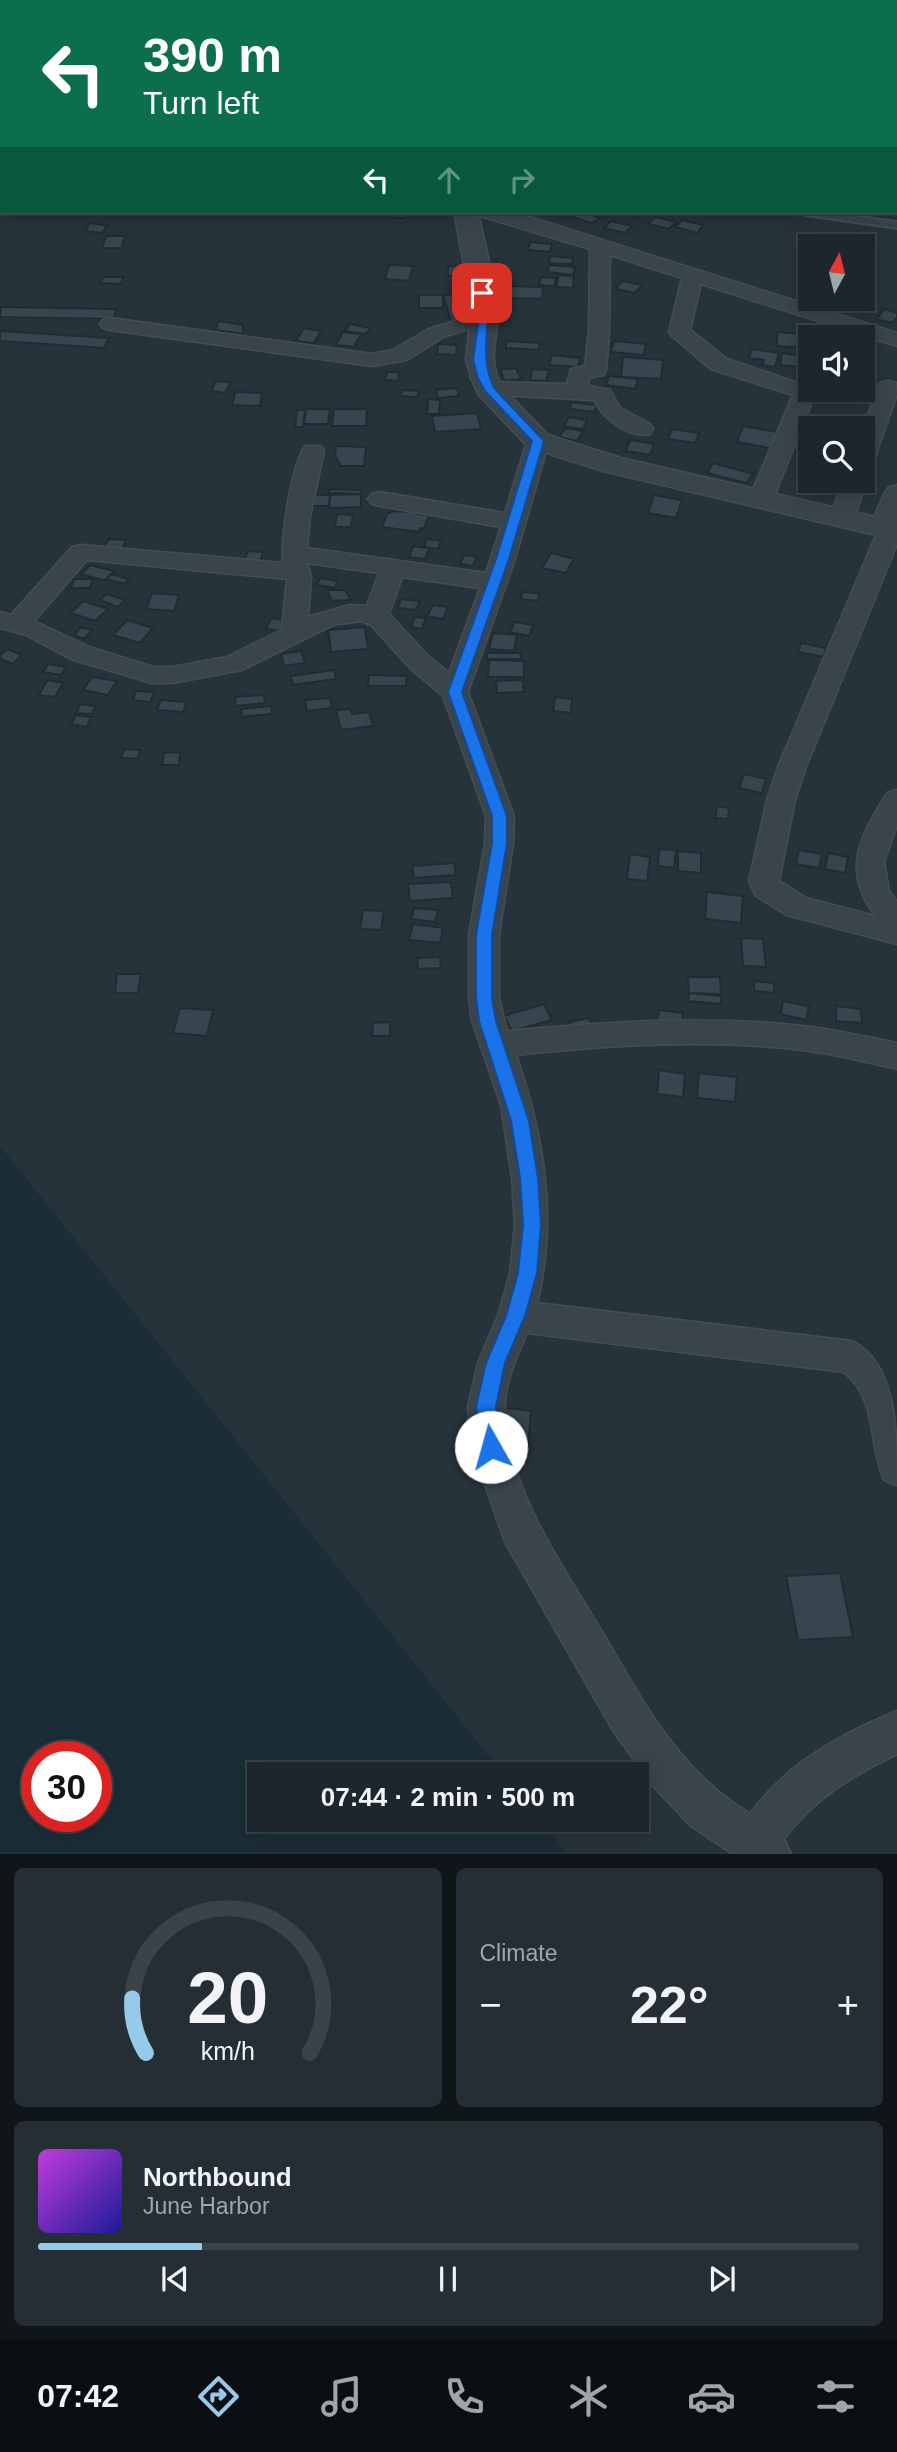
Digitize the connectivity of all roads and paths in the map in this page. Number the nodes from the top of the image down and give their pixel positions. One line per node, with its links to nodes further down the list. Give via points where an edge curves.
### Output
1 (466, 214): 7 (street)
2 (493, 214): 5 (street)
3 (820, 214): 4 (lane)
4 (897, 225)
5 (600, 245): 6 (street); 14 (street, via 595,370 579,374)
6 (693, 275): 9 (street); 10 (street, via 678,332 719,364)
7 (484, 318): 8 (street, via 436,333 399,355 372,360); 12 (street, via 479,359)
8 (110, 324)
9 (897, 340)
10 (798, 384)
11 (875, 387): 13 (street)
12 (489, 389): 14 (street); 18 (street)
13 (893, 389): 17 (street)
14 (577, 391): 16 (street, via 602,395 611,412)
15 (800, 402): 23 (street)
16 (642, 429)
17 (875, 432)
18 (538, 441): 23 (street, via 613,465); 25 (street)
19 (313, 451): 27 (street, via 294,538)
20 (897, 492): 26 (street)
21 (851, 493): 24 (street)
22 (380, 499): 25 (street)
23 (761, 499): 24 (street)
24 (842, 518): 26 (street)
25 (514, 522): 29 (street)
26 (890, 529): 36 (street, via 792,767 764,881 766,888 797,908)
27 (296, 563): 28 (street); 31 (street, via 81,552); 32 (street)
28 (393, 568): 29 (street); 30 (street)
29 (494, 582): 33 (street)
30 (375, 618): 32 (street, via 349,613); 33 (street)
31 (9, 622): 32 (street, via 34,629 80,653 152,675 233,664)
32 (294, 634)
33 (455, 692): 37 (street, via 500,816 483,965 484,998)
34 (897, 800): 35 (street, via 875,838 869,875 875,897)
35 (897, 922)
36 (897, 933)
37 (496, 1045): 38 (street, via 555,1038 727,1034 806,1039); 39 (street, via 517,1105 529,1178 532,1225)
38 (897, 1056)
39 (516, 1316): 40 (street, via 852,1357 867,1366 882,1393); 42 (street, via 496,1363 486,1407 491,1447 519,1529 629,1717 666,1769 706,1811)
40 (897, 1467)
41 (897, 1732): 42 (street, via 802,1787)
42 (761, 1847)

